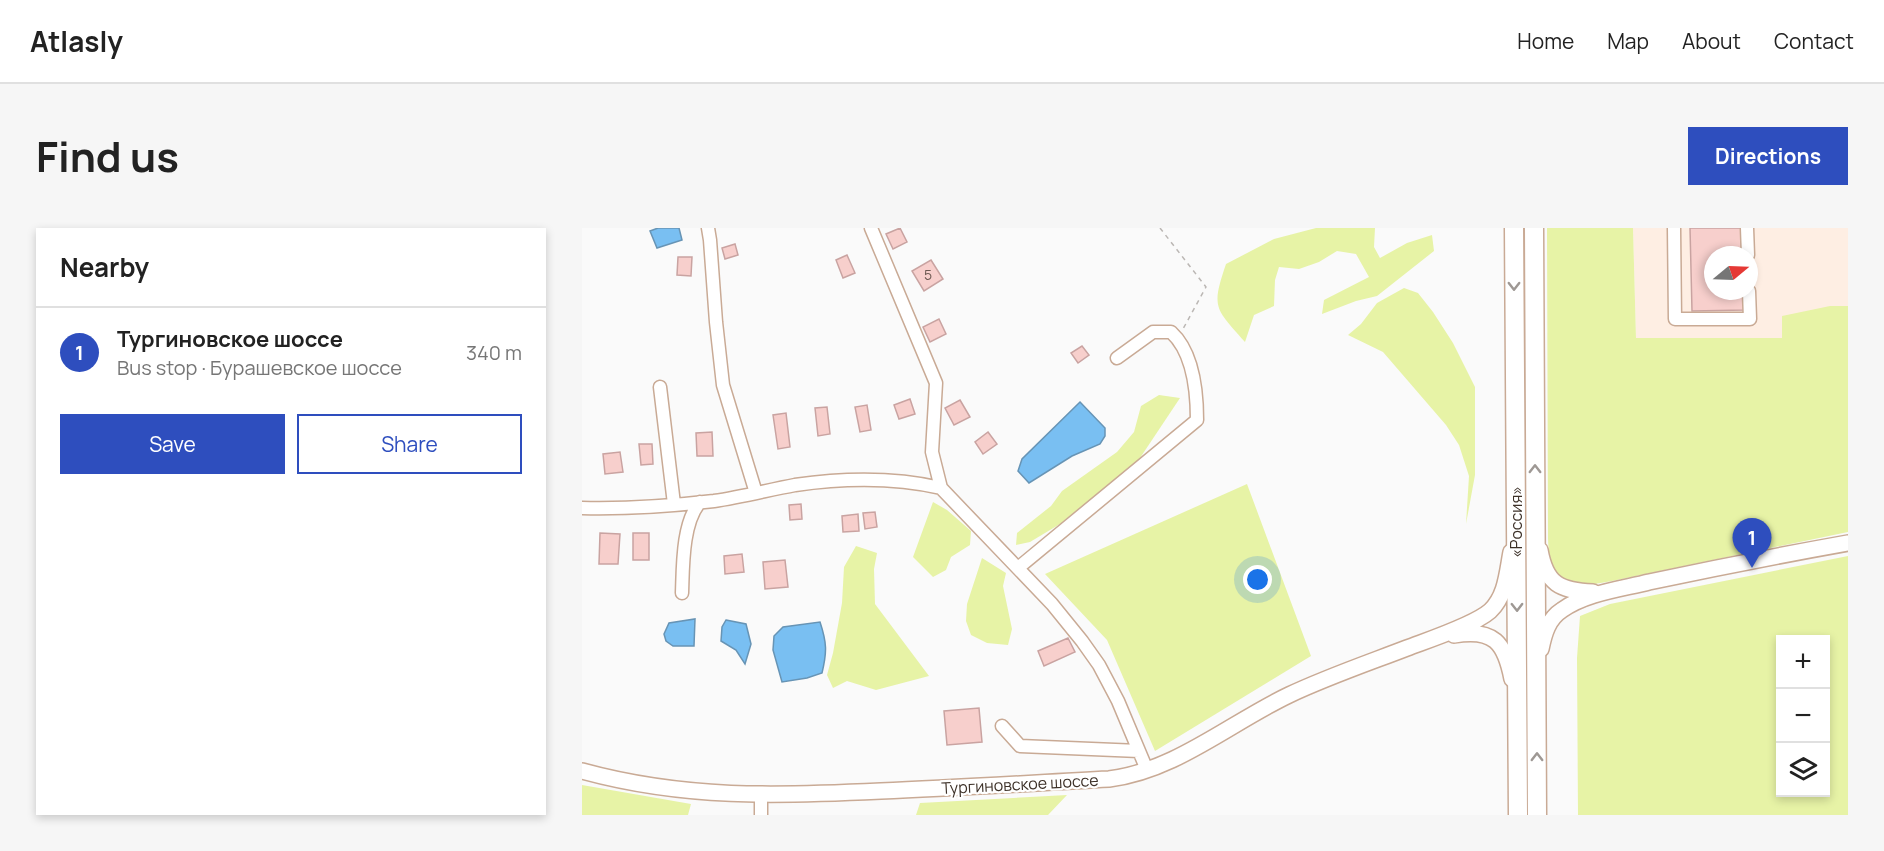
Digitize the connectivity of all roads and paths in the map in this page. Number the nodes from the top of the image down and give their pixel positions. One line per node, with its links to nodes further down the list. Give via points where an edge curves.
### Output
1 (708, 228): 14 (street, via 723,385)
2 (871, 228): 13 (street, via 936,383 932,452)
3 (1160, 228): 10 (path, via 1206,287)
4 (1514, 228): 19 (highway, «Россия», one-way to 19)
5 (1534, 228): 18 (highway, «Россия», one-way to 5)
6 (1674, 228): 9 (street, via 1675,319 1750,319)
7 (1746, 228): 8 (street)
8 (1747, 246)
9 (1749, 300)
10 (1178, 338): 11 (street, via 1171,332 1153,332); 21 (street, via 1191,370 1197,420)
11 (1117, 358)
12 (660, 387): 16 (street)
13 (941, 488): 14 (street, via 863,478); 21 (street)
14 (756, 493): 15 (street)
15 (700, 502): 16 (street); 22 (street, via 690,519 686,538)
16 (674, 504): 17 (street)
17 (582, 508)
18 (1535, 527): 23 (main road, via 1543,565 1552,580 1571,591); 25 (highway, «Россия»)
19 (1516, 528): 24 (main road, Тургиновское шоссе, via 1497,603 1484,615); 26 (highway, «Россия», one-way to 26)
20 (1848, 543): 23 (main road)
21 (1018, 568): 28 (street, via 1099,665)
22 (682, 593)
23 (1602, 593): 25 (main road, via 1569,605 1553,617 1544,635)
24 (1430, 639): 26 (main road, Тургиновское шоссе, via 1469,632 1495,641 1508,658); 29 (main road, Тургиновское шоссе, via 1288,696)
25 (1536, 670): 34 (highway, «Россия», one-way to 25)
26 (1518, 710): 33 (highway, «Россия»)
27 (1002, 726): 28 (street, via 1020,746)
28 (1139, 751): 29 (street)
29 (1147, 770): 31 (main road, Тургиновское шоссе, via 1109,779)
30 (582, 771): 31 (main road, Тургиновское шоссе, via 653,787)
31 (761, 796): 32 (street)
32 (761, 815)
33 (1518, 815)
34 (1537, 815)

